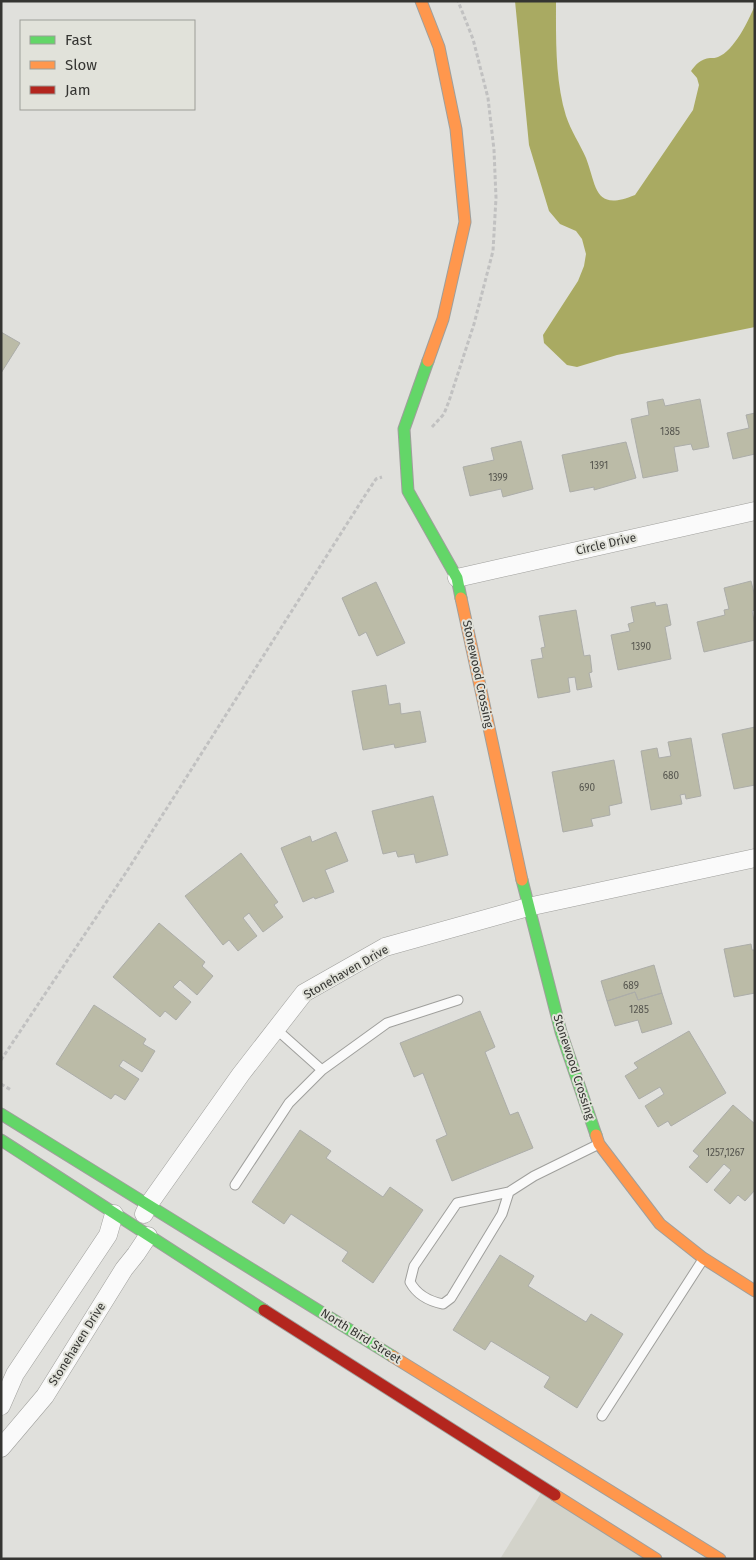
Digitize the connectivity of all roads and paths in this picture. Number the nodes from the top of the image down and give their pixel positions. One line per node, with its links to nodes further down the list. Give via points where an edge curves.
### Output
1 (421, 1): 4 (street, Stonewood Crossing, via 439,47 456,129 465,222 443,319 404,429)
2 (458, 1): 3 (path, via 473,39 488,98 496,188 493,251 450,401 444,414)
3 (429, 429)
4 (405, 452): 6 (street, Stonewood Crossing, via 408,491); 11 (path, via 386,474 376,479 364,497 126,871)
5 (755, 511): 6 (street, Circle Drive)
6 (456, 578): 8 (street, Stonewood Crossing)
7 (755, 858): 8 (street, Stonehaven Drive)
8 (528, 907): 10 (street, Stonehaven Drive, via 385,947 304,993); 15 (street, Stonewood Crossing, via 561,1032)
9 (458, 1000): 12 (lane, via 387,1023)
10 (276, 1029): 12 (lane); 18 (street, Stonehaven Drive)
11 (1, 1060)
12 (322, 1070): 16 (lane, via 289,1103)
13 (1, 1114): 18 (street, North Bird Street)
14 (1, 1140): 19 (street)
15 (599, 1144): 17 (lane); 21 (street, Stonewood Crossing, via 660,1224)
16 (235, 1185)
17 (509, 1192): 17 (lane, via 502,1214 450,1298 443,1304 432,1302 415,1291 410,1282 414,1266 457,1203)
18 (148, 1204): 20 (street, Stonehaven Drive); 27 (street, North Bird Street)
19 (114, 1214): 20 (street); 23 (street, via 108,1235 15,1374)
20 (142, 1232): 25 (street, Stonehaven Drive, via 136,1254 45,1396); 26 (street)
21 (703, 1258): 22 (street, Stonewood Crossing); 24 (lane)
22 (755, 1291)
23 (1, 1406)
24 (602, 1416)
25 (1, 1448)
26 (656, 1559)
27 (720, 1559)

